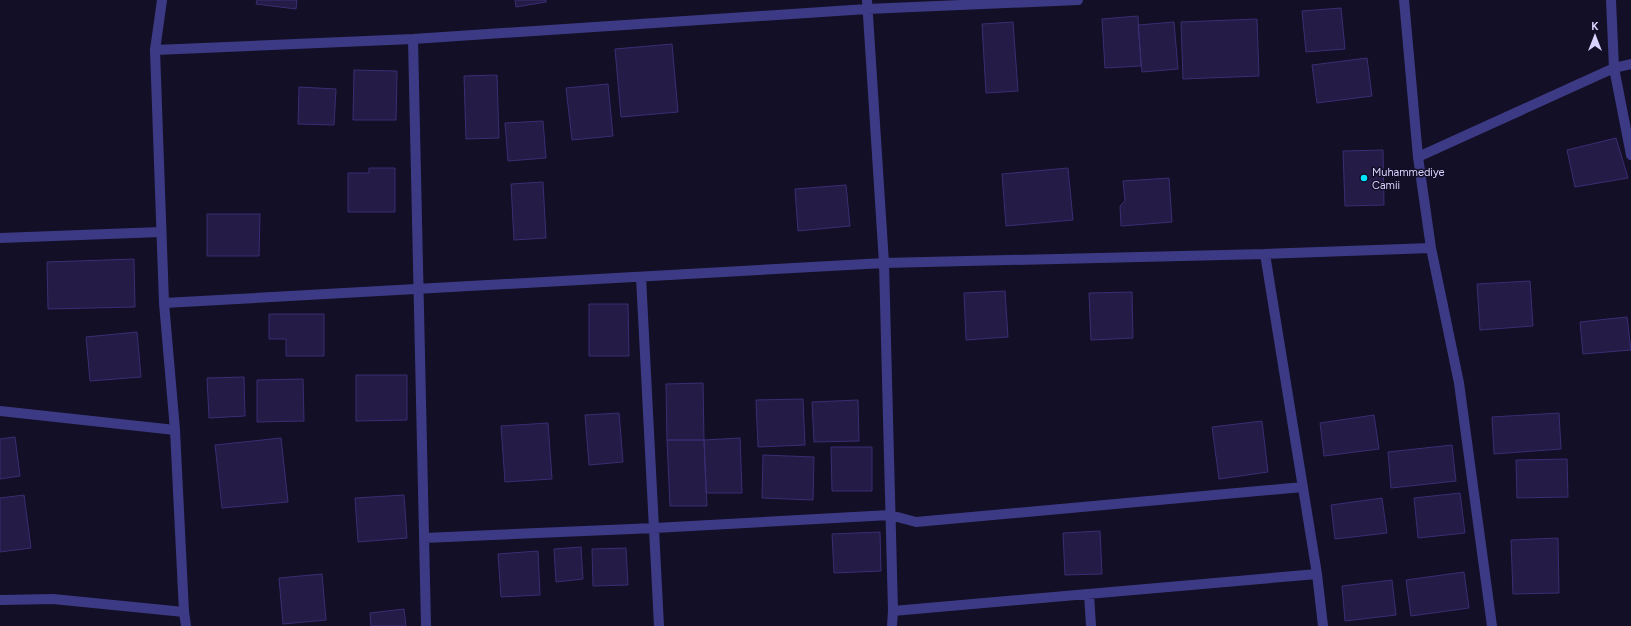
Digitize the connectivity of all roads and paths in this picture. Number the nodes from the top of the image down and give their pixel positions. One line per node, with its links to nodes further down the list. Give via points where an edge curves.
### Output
1 (162, 0): 7 (street)
2 (1078, 0): 5 (street)
3 (1404, 0): 11 (street)
4 (1611, 0): 9 (street)
5 (867, 5): 6 (street); 16 (street)
6 (413, 39): 7 (street); 18 (street)
7 (155, 50): 12 (street)
8 (1631, 64): 9 (street)
9 (1614, 68): 10 (street); 11 (street)
10 (1631, 155)
11 (1418, 157): 14 (street)
12 (161, 232): 13 (street); 19 (street)
13 (0, 238)
14 (1432, 248): 15 (street); 37 (street, via 1459,382)
15 (1265, 254): 16 (street); 22 (street)
16 (884, 263): 17 (street); 23 (street)
17 (641, 277): 18 (street); 24 (street)
18 (419, 288): 19 (street); 25 (street)
19 (164, 303): 21 (street)
20 (0, 411): 21 (street)
21 (175, 430): 30 (street)
22 (1303, 487): 23 (street, via 916,522); 26 (street)
23 (890, 516): 24 (street); 29 (street)
24 (655, 528): 25 (street); 33 (street)
25 (424, 538): 32 (street)
26 (1317, 574): 27 (street); 36 (street)
27 (1089, 594): 29 (street); 35 (street)
28 (0, 600): 30 (street, via 53,599)
29 (893, 611): 34 (street)
30 (184, 612): 31 (street)
31 (186, 626)
32 (426, 626)
33 (659, 626)
34 (892, 626)
35 (1091, 626)
36 (1323, 626)
37 (1492, 626)

